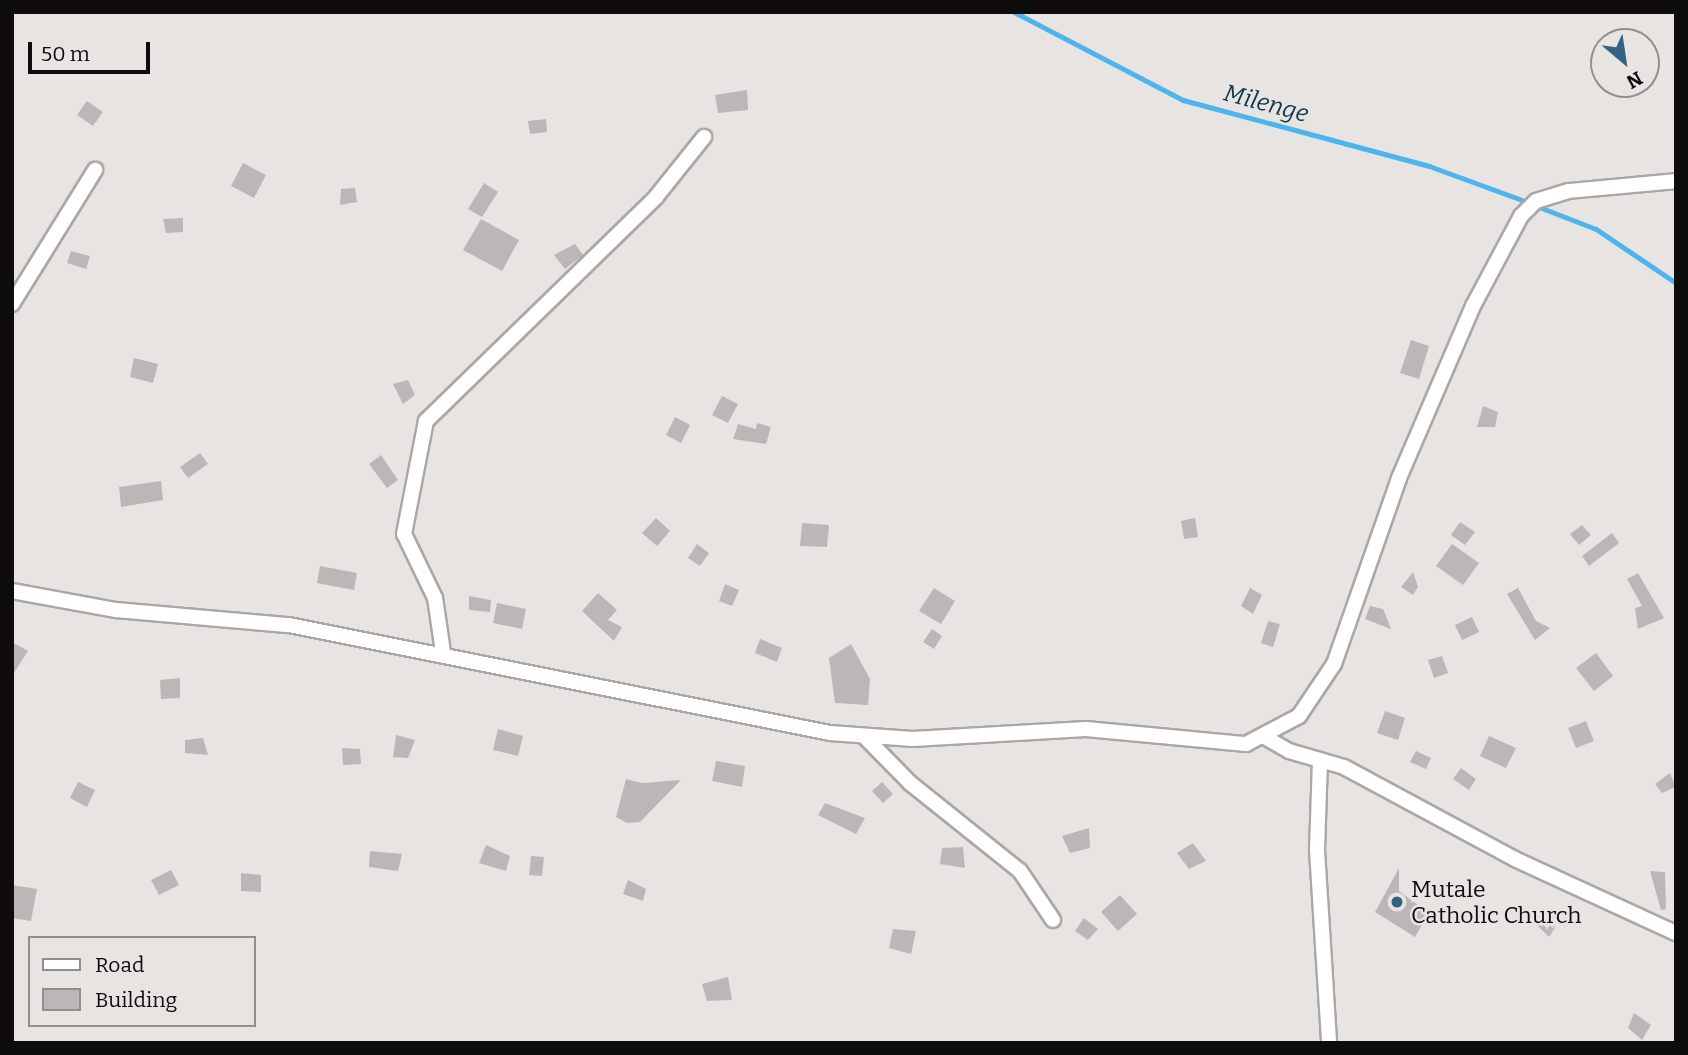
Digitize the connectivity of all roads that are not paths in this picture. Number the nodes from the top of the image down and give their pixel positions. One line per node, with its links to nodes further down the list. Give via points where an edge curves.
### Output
1 (704, 137): 6 (street, via 656,197 426,421 404,534 435,598)
2 (94, 170): 4 (street)
3 (1676, 181): 7 (street, via 1569,191 1536,201 1521,216 1483,286 1399,478 1334,664 1299,716)
4 (12, 304)
5 (12, 591): 6 (street, via 116,610 289,625)
6 (443, 652): 8 (street)
7 (1263, 736): 8 (street, via 1226,744 1086,729); 9 (street)
8 (864, 737): 10 (street, via 909,783 1020,871)
9 (1320, 760): 11 (street); 12 (street, via 1317,850)
10 (1054, 920)
11 (1676, 933)
12 (1329, 1043)

